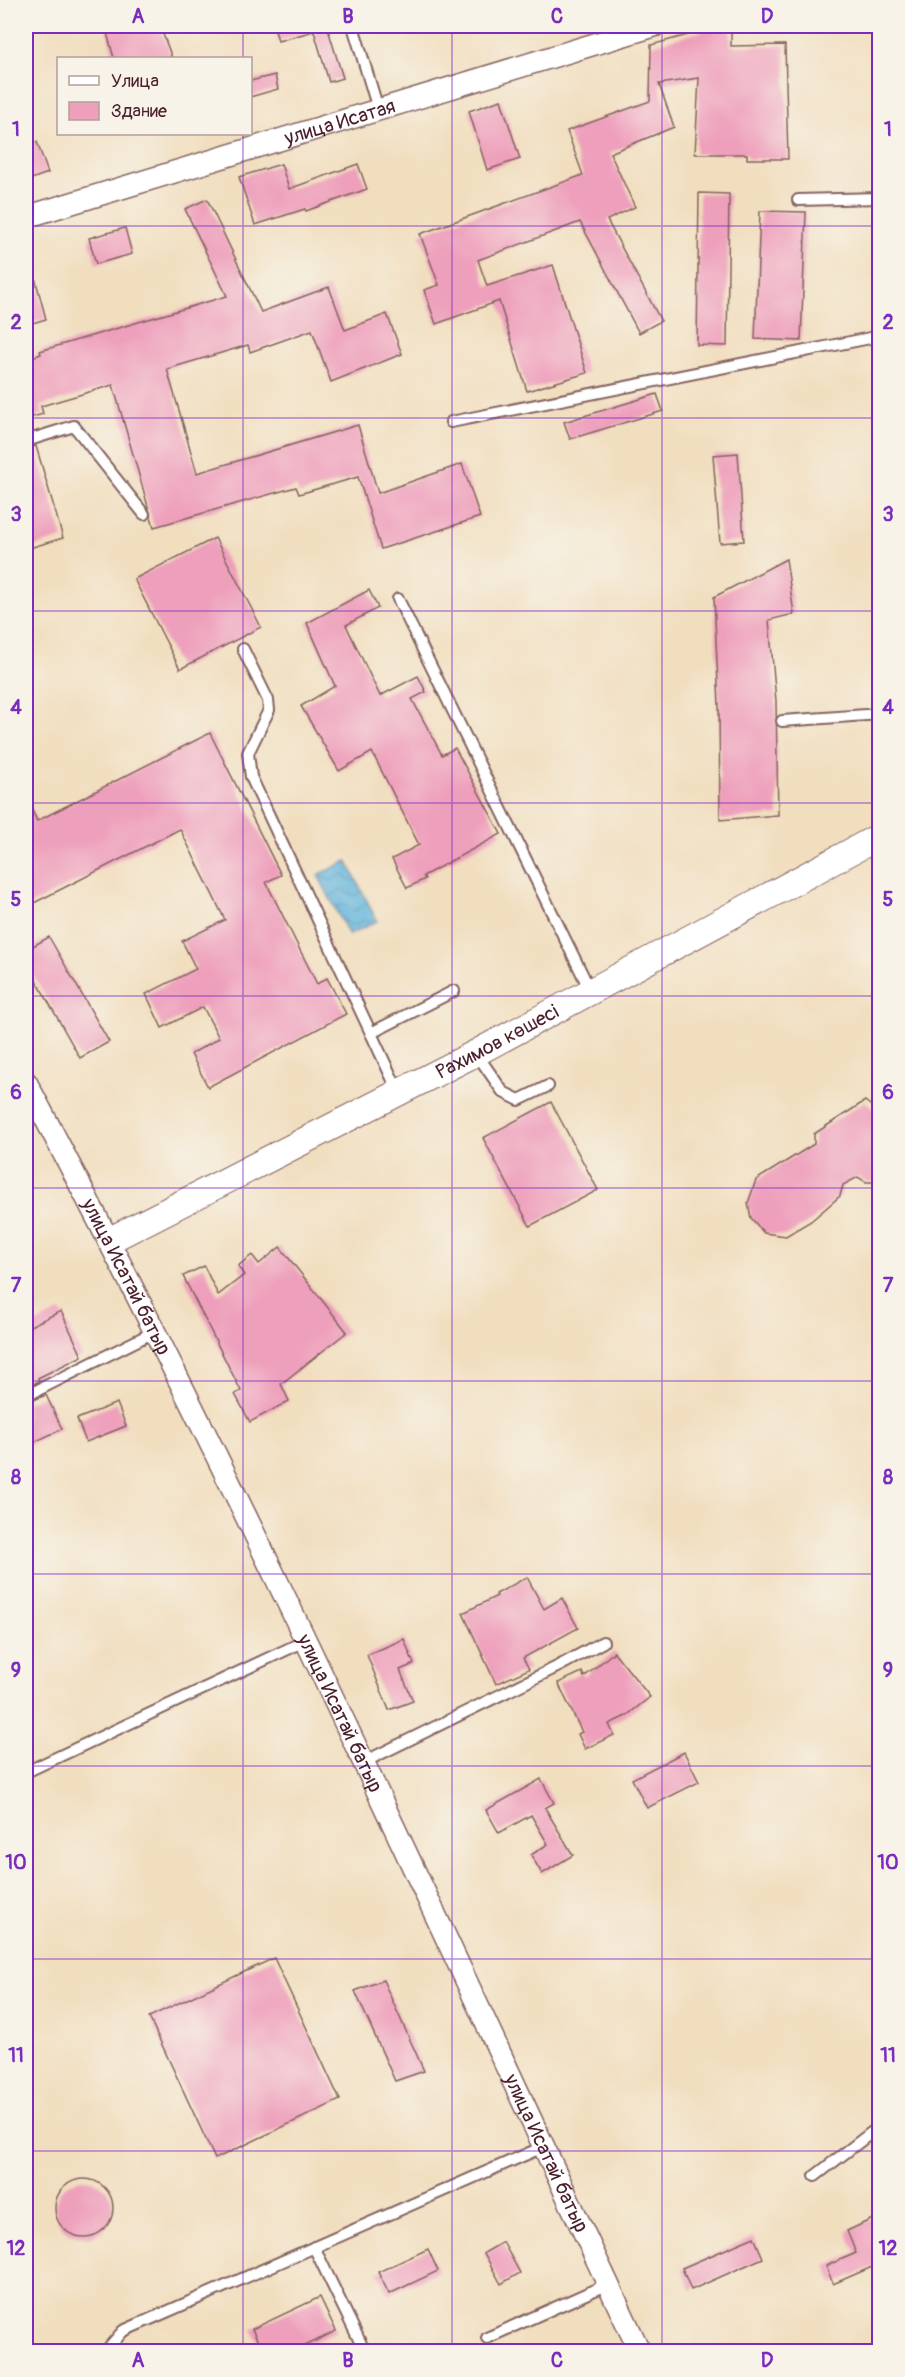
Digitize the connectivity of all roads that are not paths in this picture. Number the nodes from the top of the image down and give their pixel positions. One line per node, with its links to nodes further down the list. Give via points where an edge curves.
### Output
1 (353, 26): 3 (lane)
2 (654, 26): 3 (street, улица Исатая)
3 (378, 110): 6 (street, улица Исатая)
4 (879, 198): 5 (lane)
5 (798, 200)
6 (26, 217)
7 (879, 336): 8 (lane)
8 (452, 422)
9 (26, 441): 10 (lane, via 74,426)
10 (144, 514)
11 (398, 599): 16 (lane)
12 (243, 649): 18 (lane, via 268,700 269,710 248,753 251,777)
13 (879, 714): 14 (lane)
14 (782, 720)
15 (879, 836): 16 (street, Рахимов көшесі)
16 (591, 990): 19 (street, Рахимов көшесі)
17 (454, 991): 18 (lane)
18 (371, 1033): 22 (lane)
19 (476, 1053): 21 (lane, via 503,1092 519,1100); 22 (street, Рахимов көшесі)
20 (26, 1082): 23 (street, улица Исатай батыр)
21 (548, 1086)
22 (399, 1093): 23 (street, Рахимов көшесі)
23 (110, 1240): 24 (street, улица Исатай батыр)
24 (154, 1332): 25 (lane); 26 (street, улица Исатай батыр)
25 (26, 1396)
26 (305, 1641): 28 (street, улица Исатай батыр); 29 (lane)
27 (603, 1642): 28 (lane)
28 (362, 1763): 31 (street, улица Исатай батыр)
29 (26, 1772)
30 (879, 2126): 32 (lane)
31 (543, 2147): 33 (lane); 34 (street, улица Исатай батыр)
32 (815, 2176)
33 (314, 2247): 36 (lane, via 123,2331); 37 (lane)
34 (608, 2284): 35 (lane); 38 (street, улица Исатай батыр)
35 (488, 2338)
36 (105, 2352)
37 (365, 2352)
38 (640, 2352)

